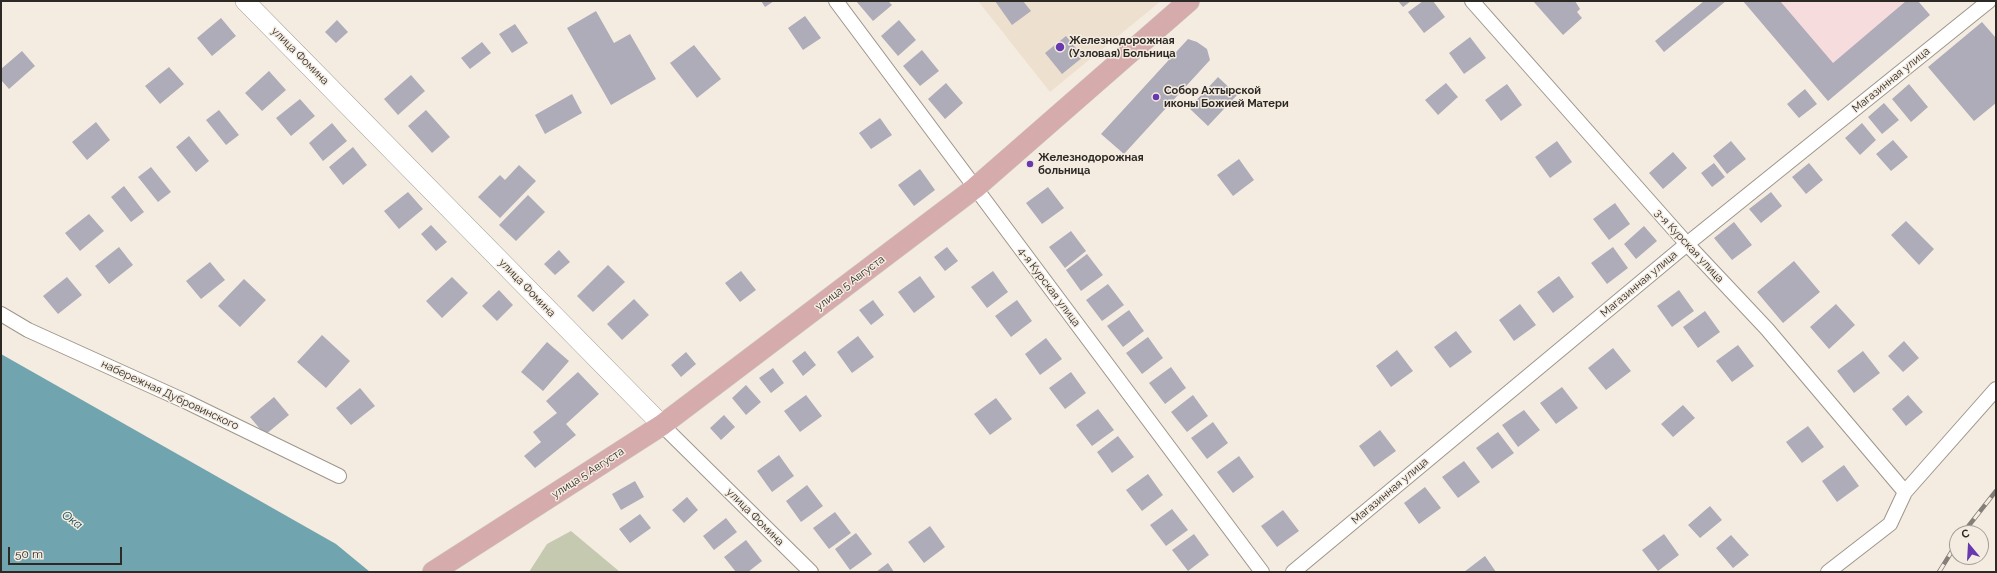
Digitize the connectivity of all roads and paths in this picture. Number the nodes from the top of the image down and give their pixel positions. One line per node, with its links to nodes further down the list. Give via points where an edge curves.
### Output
1 (245, 1): 10 (street, улица Фомина)
2 (836, 1): 6 (street, 4-я Курская улица)
3 (1189, 1): 6 (main road, улица 5 Августа)
4 (1472, 1): 7 (street, 3-я Курская улица)
5 (1989, 1): 7 (street, Магазинная улица)
6 (975, 188): 10 (main road, улица 5 Августа); 15 (street, 4-я Курская улица)
7 (1686, 244): 12 (street, 3-я Курская улица, via 1767,329); 16 (street, Магазинная улица)
8 (1, 314): 11 (street, набережная Дубровинского, via 28,330 187,402)
9 (1996, 389): 12 (street)
10 (662, 425): 13 (main road, улица 5 Августа); 14 (street, улица Фомина)
11 (339, 476)
12 (1905, 492): 17 (street, via 1890,524)
13 (433, 572)
14 (811, 572)
15 (1262, 572)
16 (1293, 572)
17 (1828, 572)

